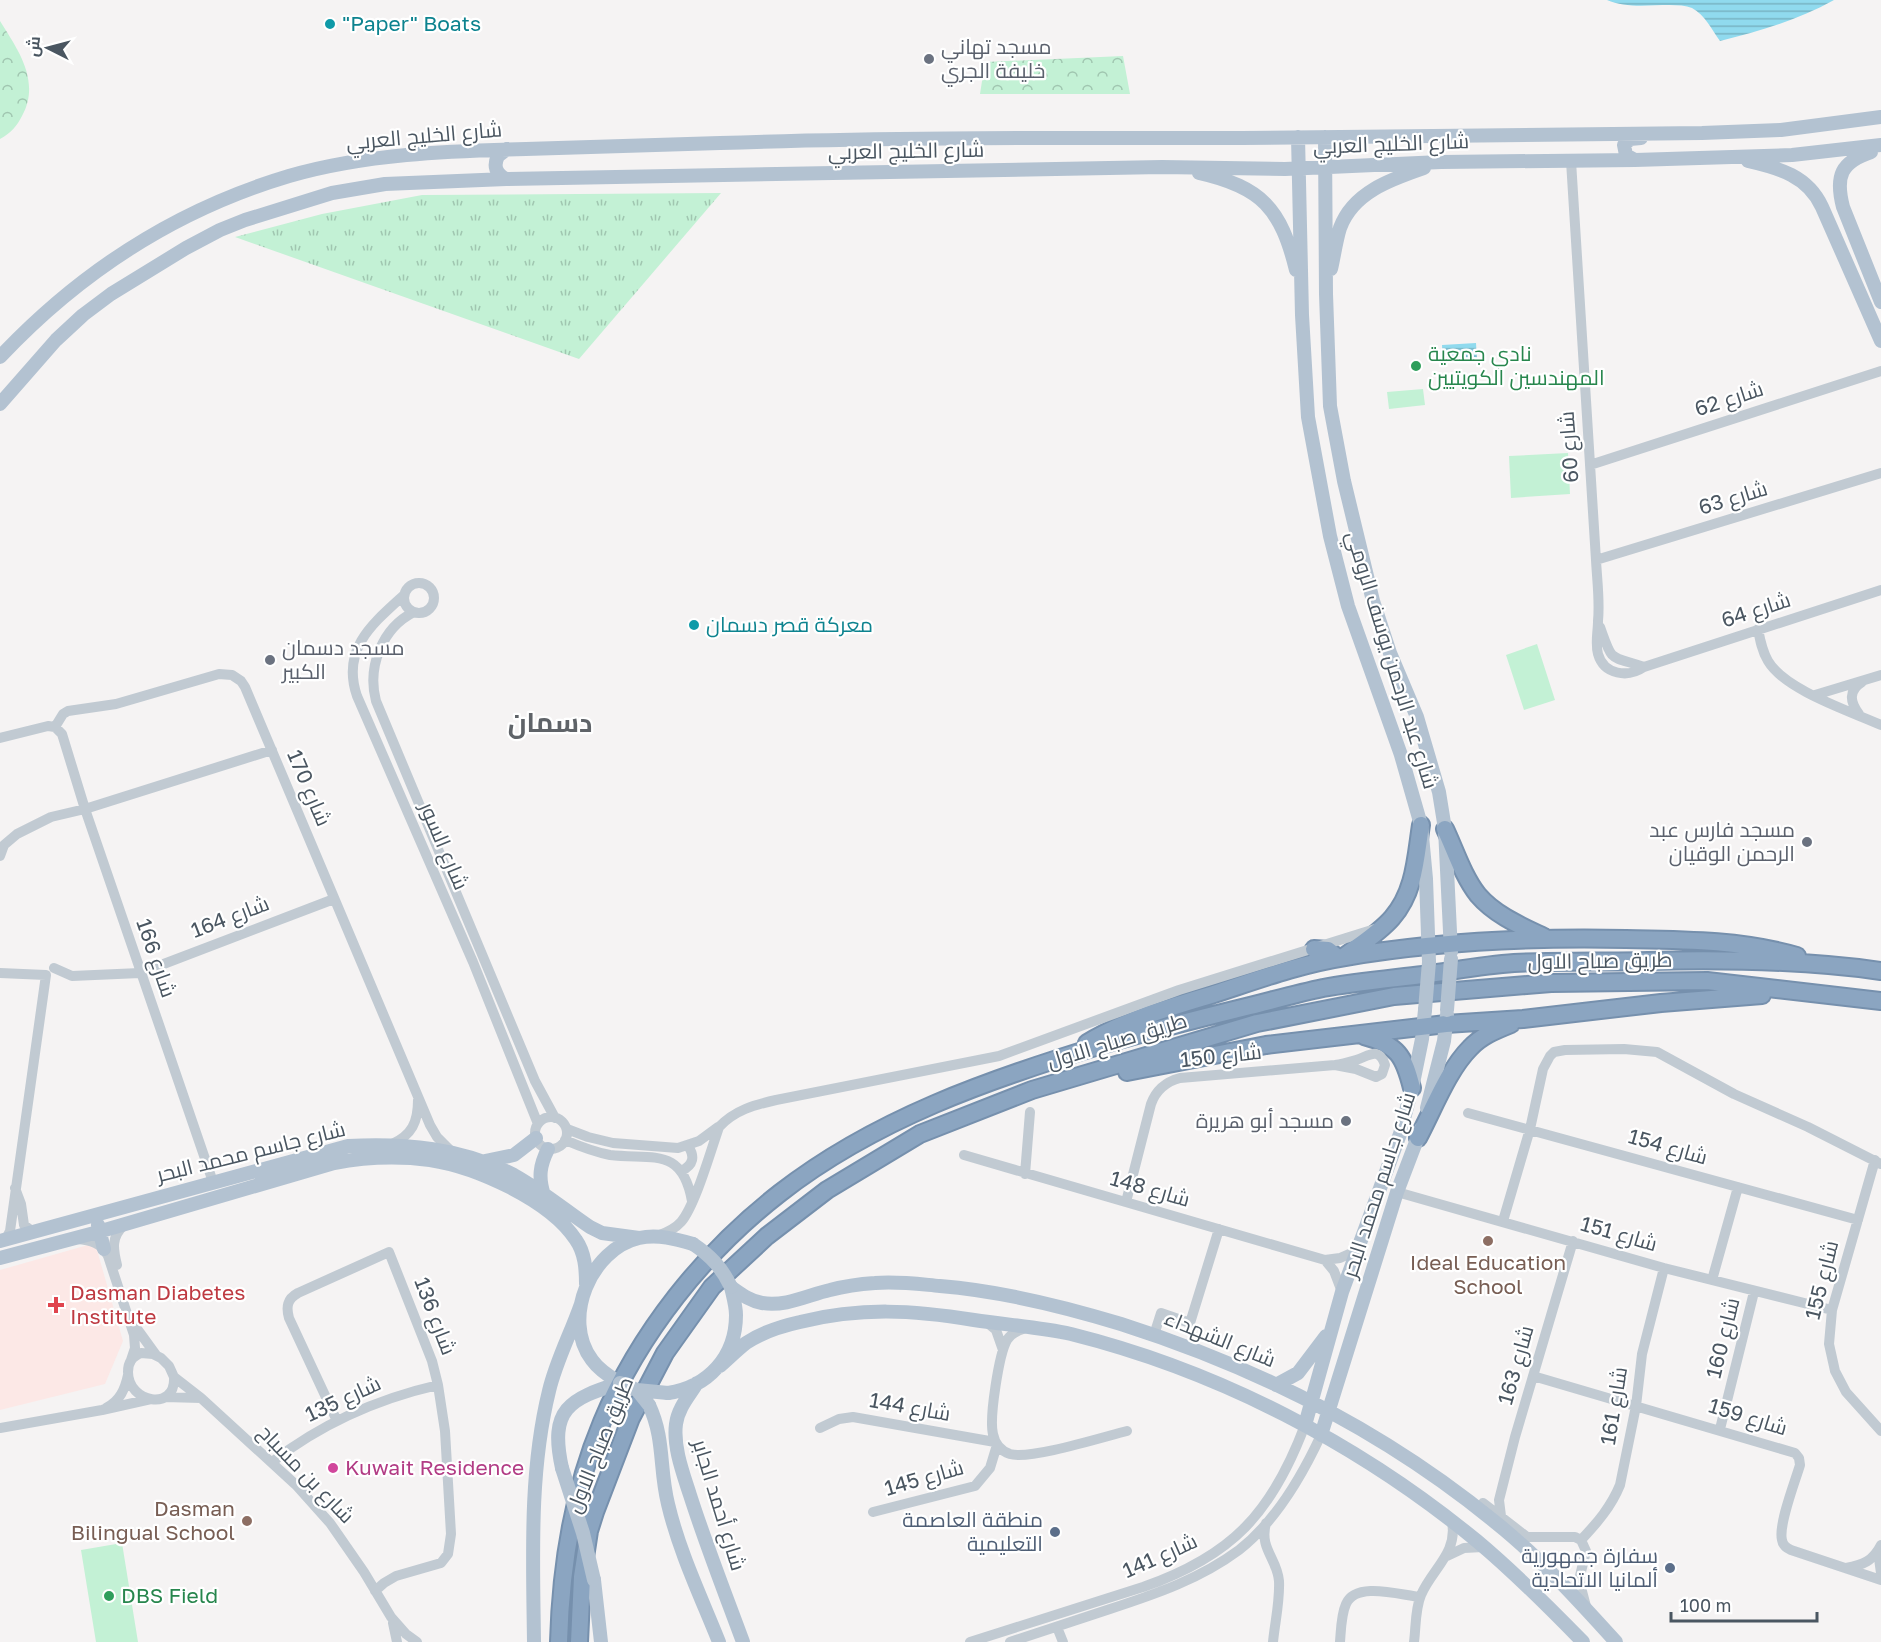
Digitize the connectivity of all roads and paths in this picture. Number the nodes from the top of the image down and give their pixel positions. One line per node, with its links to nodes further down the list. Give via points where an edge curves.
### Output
1 (1881, 117): 2 (main road, شارع الخليج العربي, via 1781,130)
2 (1702, 133): 4 (main road, شارع الخليج العربي); 9 (main road, via 1690,138 1629,139 1624,150)
3 (1298, 137): 4 (main road, شارع الخليج العربي); 6 (main road, شارع الخليج العربي, via 774,141); 12 (main road, شارع عبد الرحمن يوسف الرومي)
4 (1325, 137): 13 (main road, شارع عبد الرحمن يوسف الرومي)
5 (1881, 147): 7 (main road, شارع الخليج العربي); 15 (main road, via 1850,162 1840,177 1843,207)
6 (507, 149): 14 (main road, via 498,156 495,166); 23 (main road, شارع الخليج العربي, via 336,165 210,204 157,231 85,279)
7 (1733, 157): 9 (main road, شارع الخليج العربي); 16 (main road, via 1777,169 1807,185 1822,207)
8 (1571, 160): 9 (main road, شارع الخليج العربي); 10 (main road, شارع الخليج العربي); 26 (street, شارع 60)
9 (1635, 160)
10 (1441, 162): 13 (main road, شارع الخليج العربي); 17 (main road, via 1385,182 1350,210 1340,227)
11 (1162, 167): 12 (main road, شارع الخليج العربي); 14 (main road, شارع الخليج العربي); 18 (main road, via 1224,179 1266,202 1288,241)
12 (1299, 168): 13 (main road, شارع الخليج العربي); 18 (main road, شارع عبد الرحمن يوسف الرومي)
13 (1325, 168): 17 (main road, شارع عبد الرحمن يوسف الرومي)
14 (507, 178): 25 (main road, شارع الخليج العربي, via 359,188 220,230 97,304 56,340)
15 (1860, 254): 16 (main road, via 1850,258); 19 (main road)
16 (1847, 265): 22 (main road)
17 (1326, 294): 21 (main road, شارع عبد الرحمن يوسف الرومي)
18 (1302, 299): 20 (main road, شارع عبد الرحمن يوسف الرومي)
19 (1881, 302)
20 (1302, 315): 21 (main road, via 1306,305 1316,302); 43 (main road, شارع عبد الرحمن يوسف الرومي, via 1308,417 1330,536 1348,606 1394,734)
21 (1326, 315): 44 (main road, شارع عبد الرحمن يوسف الرومي, via 1330,406 1344,481 1373,601 1417,717 1439,792)
22 (1881, 341)
23 (0, 357)
24 (1881, 371): 26 (street, شارع 62)
25 (0, 404)
26 (1590, 465): 28 (street, شارع 60)
27 (1881, 473): 28 (street, شارع 63)
28 (1596, 560): 32 (street, شارع 60)
29 (1881, 591): 33 (street, شارع 64)
30 (404, 595): 31 (street, via 406,606); 31 (street, via 415,583 432,589 434,600 430,609); 72 (street, شارع السور, via 376,622 356,650 352,678)
31 (414, 612): 71 (street, شارع السور, via 397,623 379,651 374,693 535,1081)
32 (1599, 622): 33 (street, شارع 64, via 1600,659 1607,668 1624,674)
33 (1758, 629): 36 (street, via 1764,655 1775,670)
34 (1881, 675): 35 (street)
35 (1865, 681): 36 (street); 37 (street, via 1852,694)
36 (1815, 695): 37 (street)
37 (1860, 716): 38 (street)
38 (1881, 725)
39 (55, 727): 40 (street, via 38,727); 41 (street, شارع 170, via 68,711 116,704 228,674 245,687); 42 (street, شارع 166, via 62,734)
40 (0, 738)
41 (272, 750): 42 (street); 46 (street, شارع 170)
42 (85, 809): 45 (street, via 51,817 17,834 4,845); 57 (street, شارع 166)
43 (1421, 825): 47 (highway, via 1413,879 1394,917); 51 (main road, شارع عبد الرحمن يوسف الرومي)
44 (1445, 829): 48 (highway, via 1478,895 1507,918); 50 (main road, شارع عبد الرحمن يوسف الرومي)
45 (0, 856)
46 (334, 898): 57 (street, شارع 164); 68 (street, شارع 170)
47 (1384, 926): 49 (street); 52 (highway)
48 (1545, 938): 50 (highway); 53 (highway, via 1738,944)
49 (1314, 949): 52 (highway, via 1328,950); 73 (street, via 1179,990 999,1056 776,1100 745,1108)
50 (1451, 951): 51 (highway); 60 (main road, شارع جاسم محمد البحر, bridge)
51 (1429, 954): 52 (highway); 61 (main road, شارع جاسم محمد البحر, bridge)
52 (1341, 958): 64 (highway, via 1302,966 1140,1017)
53 (1824, 963): 55 (highway, طريق صباح الاول); 64 (highway, طريق صباح الاول, via 1511,963 1324,988)
54 (50, 971): 56 (street); 57 (street, شارع 164, via 72,976); 89 (street)
55 (1881, 971)
56 (0, 973)
57 (140, 973): 87 (street, شارع 166)
58 (1799, 992): 59 (highway, طريق صباح الاول); 62 (highway); 67 (highway, طريق صباح الاول, via 1707,981 1551,983 1394,996 1257,1023)
59 (1881, 1001)
60 (1447, 1017): 61 (highway); 62 (highway); 77 (main road, شارع جاسم محمد البحر)
61 (1424, 1018): 63 (highway); 66 (main road, شارع جاسم محمد البحر)
62 (1523, 1019): 77 (highway, via 1492,1031 1470,1048 1452,1073)
63 (1358, 1034): 66 (highway, via 1392,1047 1407,1067); 67 (highway, via 1266,1045)
64 (1063, 1057): 178 (highway, طريق صباح الاول, via 940,1101 851,1144 776,1196 717,1249 677,1295 644,1343 602,1423 584,1474 572,1523)
65 (1335, 1065): 93 (street, شارع 150, via 1180,1078 1164,1085 1151,1104)
66 (1412, 1088): 107 (main road, شارع جاسم محمد البحر, via 1400,1134)
67 (1032, 1090): 179 (highway, طريق صباح الاول, via 920,1134 827,1190 767,1236 712,1287 648,1382 605,1481 589,1531)
68 (418, 1097): 78 (street, via 412,1129); 81 (street, شارع 170, via 433,1131)
69 (1030, 1112): 86 (street)
70 (1468, 1113): 74 (street, شارع 154)
71 (555, 1118): 72 (street); 75 (street, via 561,1121)
72 (538, 1124): 76 (street)
73 (719, 1127): 79 (street); 92 (street)
74 (1530, 1129): 84 (street, via 1543,1069 1554,1052 1644,1050 1669,1057 1734,1094); 88 (street, شارع 154); 96 (street)
75 (566, 1135): 79 (street, via 613,1143); 80 (street, via 559,1147); 85 (street, via 602,1153 662,1158)
76 (536, 1138): 80 (street); 83 (main road, via 514,1155)
77 (1418, 1138): 90 (main road, شارع جاسم محمد البحر)
78 (392, 1144): 81 (main road, شارع جاسم محمد البحر); 87 (main road, شارع جاسم محمد البحر, via 348,1146)
79 (688, 1146): 85 (street, via 692,1161)
80 (548, 1149): 91 (main road, via 540,1167)
81 (452, 1152): 83 (main road, شارع جاسم محمد البحر)
82 (964, 1155): 86 (street, شارع 148)
83 (484, 1161): 91 (main road, شارع جاسم محمد البحر)
84 (1878, 1162): 95 (street, شارع 155)
85 (681, 1171): 92 (street)
86 (1025, 1174): 93 (street, شارع 148)
87 (213, 1182): 94 (main road, شارع جاسم محمد البحر)
88 (1738, 1187): 95 (street, شارع 154); 111 (street)
89 (15, 1188): 99 (street, via 24,1226); 104 (street, via 10,1231)
90 (1397, 1192): 96 (street, شارع 151); 140 (main road, شارع جاسم محمد البحر)
91 (544, 1195): 103 (main road, شارع جاسم محمد البحر, via 602,1233)
92 (692, 1202): 101 (street, via 676,1227)
93 (1125, 1202): 98 (street, شارع 148)
94 (106, 1211): 99 (main road, شارع جاسم محمد البحر); 100 (main road, via 100,1218)
95 (1858, 1220): 117 (street, شارع 155)
96 (1503, 1221): 105 (street, شارع 151)
97 (126, 1223): 100 (main road, شارع جاسم محمد البحر); 112 (main road, شارع جاسم محمد البحر, via 334,1162 374,1157 419,1159 467,1169 523,1195 547,1211 576,1239 585,1261); 123 (street, via 116,1234 114,1252 133,1322)
98 (1219, 1229): 109 (street, شارع 148); 121 (street, via 1190,1323 1161,1313)
99 (33, 1232): 104 (main road, شارع جاسم محمد البحر)
100 (98, 1232): 102 (main road, شارع جاسم محمد البحر); 106 (main road)
101 (657, 1236): 103 (main road); 113 (main road, bridge, via 693,1244 716,1263)
102 (74, 1238): 106 (street, via 91,1241); 108 (main road, شارع جاسم محمد البحر)
103 (639, 1238): 112 (main road, via 610,1253)
104 (3, 1240)
105 (1573, 1241): 110 (street, شارع 151); 127 (street, شارع 163)
106 (104, 1249): 124 (street, via 133,1330 135,1348)
107 (1356, 1251): 109 (street); 114 (main road, شارع جاسم محمد البحر)
108 (0, 1258)
109 (1325, 1260): 114 (street)
110 (1664, 1268): 111 (street, شارع 151); 138 (street, شارع 161, via 1642,1354)
111 (1712, 1280): 115 (street, شارع 151)
112 (586, 1284): 116 (main road)
113 (731, 1287): 121 (main road, شارع الشهداء, via 748,1299 775,1304 831,1289 875,1283 943,1286 1039,1301); 125 (main road, via 736,1315 731,1343)
114 (1342, 1292): 119 (main road, شارع جاسم محمد البحر)
115 (1755, 1292): 117 (street, شارع 151); 145 (street, شارع 160)
116 (581, 1304): 129 (main road, via 584,1346 598,1368); 174 (main road, طريق صباح الاول, via 550,1388 540,1435)
117 (1832, 1310): 147 (street, شارع 155, via 1829,1344 1835,1371 1855,1404)
118 (985, 1321): 120 (main road, شارع الشهداء); 122 (street, via 996,1330); 125 (main road, شارع الشهداء, via 897,1310 825,1316 771,1330 746,1343)
119 (1332, 1327): 132 (main road, via 1298,1372); 137 (main road, شارع جاسم محمد البحر)
120 (1040, 1328): 122 (street, via 1014,1333); 142 (main road, شارع الشهداء, via 1118,1347 1198,1376)
121 (1154, 1335): 132 (main road, شارع الشهداء, via 1209,1354)
122 (1003, 1351): 149 (street, via 991,1426)
123 (156, 1355): 124 (street, via 141,1353); 128 (street)
124 (131, 1360): 126 (street)
125 (720, 1366): 130 (main road)
126 (128, 1374): 136 (street, via 134,1391); 139 (street, via 119,1397)
127 (1533, 1376): 138 (street, شارع 159); 153 (street, شارع 163)
128 (174, 1377): 134 (street, via 172,1390); 135 (street, شارع بن مسباح)
129 (620, 1383): 133 (main road, bridge); 180 (main road, طريق صباح الاول, bridge, via 588,1393 569,1407 562,1417 557,1440 594,1580)
130 (697, 1383): 133 (main road, bridge, via 681,1391); 181 (main road, شارع أحمد الجابر, via 676,1420 676,1445 684,1479)
131 (438, 1385): 141 (street, شارع 135, via 389,1398); 141 (street, شارع 136, via 389,1252 292,1296 288,1303 289,1318); 169 (street, شارع 136, via 445,1431 451,1534 448,1554 436,1565 396,1576)
132 (1276, 1385): 137 (main road, شارع الشهداء)
133 (637, 1390): 175 (main road, شارع أحمد الجابر, bridge, via 649,1405 659,1429 665,1490 674,1524)
134 (165, 1397): 135 (street); 136 (street)
135 (201, 1398): 150 (street, شارع بن مسباح)
136 (151, 1399): 139 (street)
137 (1312, 1403): 140 (main road, شارع الشهداء); 142 (main road, شارع جاسم محمد البحر)
138 (1636, 1406): 145 (street, شارع 159); 160 (street, شارع 161, via 1616,1496 1601,1520)
139 (102, 1410): 143 (street)
140 (1328, 1412): 148 (main road, شارع جاسم محمد البحر); 151 (main road, شارع الشهداء)
141 (337, 1421): 150 (street, شارع 135)
142 (1305, 1425): 148 (main road, شارع الشهداء); 182 (street, شارع 141, via 1272,1496 1244,1529 1201,1563 1143,1587)
143 (0, 1428)
144 (820, 1428): 149 (street, شارع 144, via 853,1417)
145 (1720, 1429): 166 (street, شارع 159, via 1797,1454 1800,1465 1783,1521 1783,1544)
146 (1127, 1431): 149 (street, شارع 144, via 1026,1455 1009,1454)
147 (1881, 1431)
148 (1321, 1435): 152 (main road, شارع الشهداء); 158 (street, شارع 141)
149 (996, 1443): 156 (street, شارع 145, via 990,1467 975,1486)
150 (272, 1462): 169 (street, شارع بن مسباح, via 330,1523)
151 (1426, 1472): 152 (main road, via 1412,1472 1407,1480); 154 (main road, شارع الشهداء)
152 (1409, 1490): 159 (main road, شارع الشهداء)
153 (1499, 1500): 155 (street); 157 (street, شارع 163)
154 (1468, 1501): 155 (street); 171 (main road, شارع الشهداء, via 1524,1548)
155 (1483, 1503): 157 (street)
156 (873, 1512)
157 (1501, 1516): 160 (street, via 1527,1537)
158 (1268, 1520): 163 (street, شارع 141); 164 (street, via 1264,1536)
159 (1452, 1522): 161 (main road, شارع الشهداء); 165 (street, via 1453,1540)
160 (1581, 1540): 171 (street, via 1586,1551 1580,1580)
161 (1483, 1547): 165 (street, via 1464,1548); 188 (main road, شارع الشهداء)
162 (1879, 1548): 166 (street, via 1866,1564); 167 (street)
163 (1240, 1549): 164 (street, via 1256,1546); 173 (street, شارع 141, via 1199,1576)
164 (1267, 1550): 185 (street, via 1279,1582)
165 (1447, 1557): 170 (street)
166 (1844, 1568): 168 (street, شارع 159)
167 (1881, 1573)
168 (1881, 1580)
169 (375, 1591): 172 (street, شارع بن مسباح)
170 (1420, 1597): 186 (street, via 1354,1593 1344,1609); 187 (street)
171 (1587, 1611): 189 (main road, شارع الشهداء)
172 (391, 1617): 176 (street, شارع بن مسباح); 177 (street, شارع بن مسباح)
173 (1057, 1627): 183 (street, شارع 141); 184 (street)
174 (533, 1641)
175 (718, 1641)
176 (397, 1642)
177 (417, 1642)
178 (559, 1642)
179 (579, 1642)
180 (601, 1642)
181 (743, 1642)
182 (970, 1642)
183 (1010, 1642)
184 (1063, 1642)
185 (1273, 1642)
186 (1340, 1642)
187 (1414, 1642)
188 (1583, 1642)
189 (1616, 1642)

